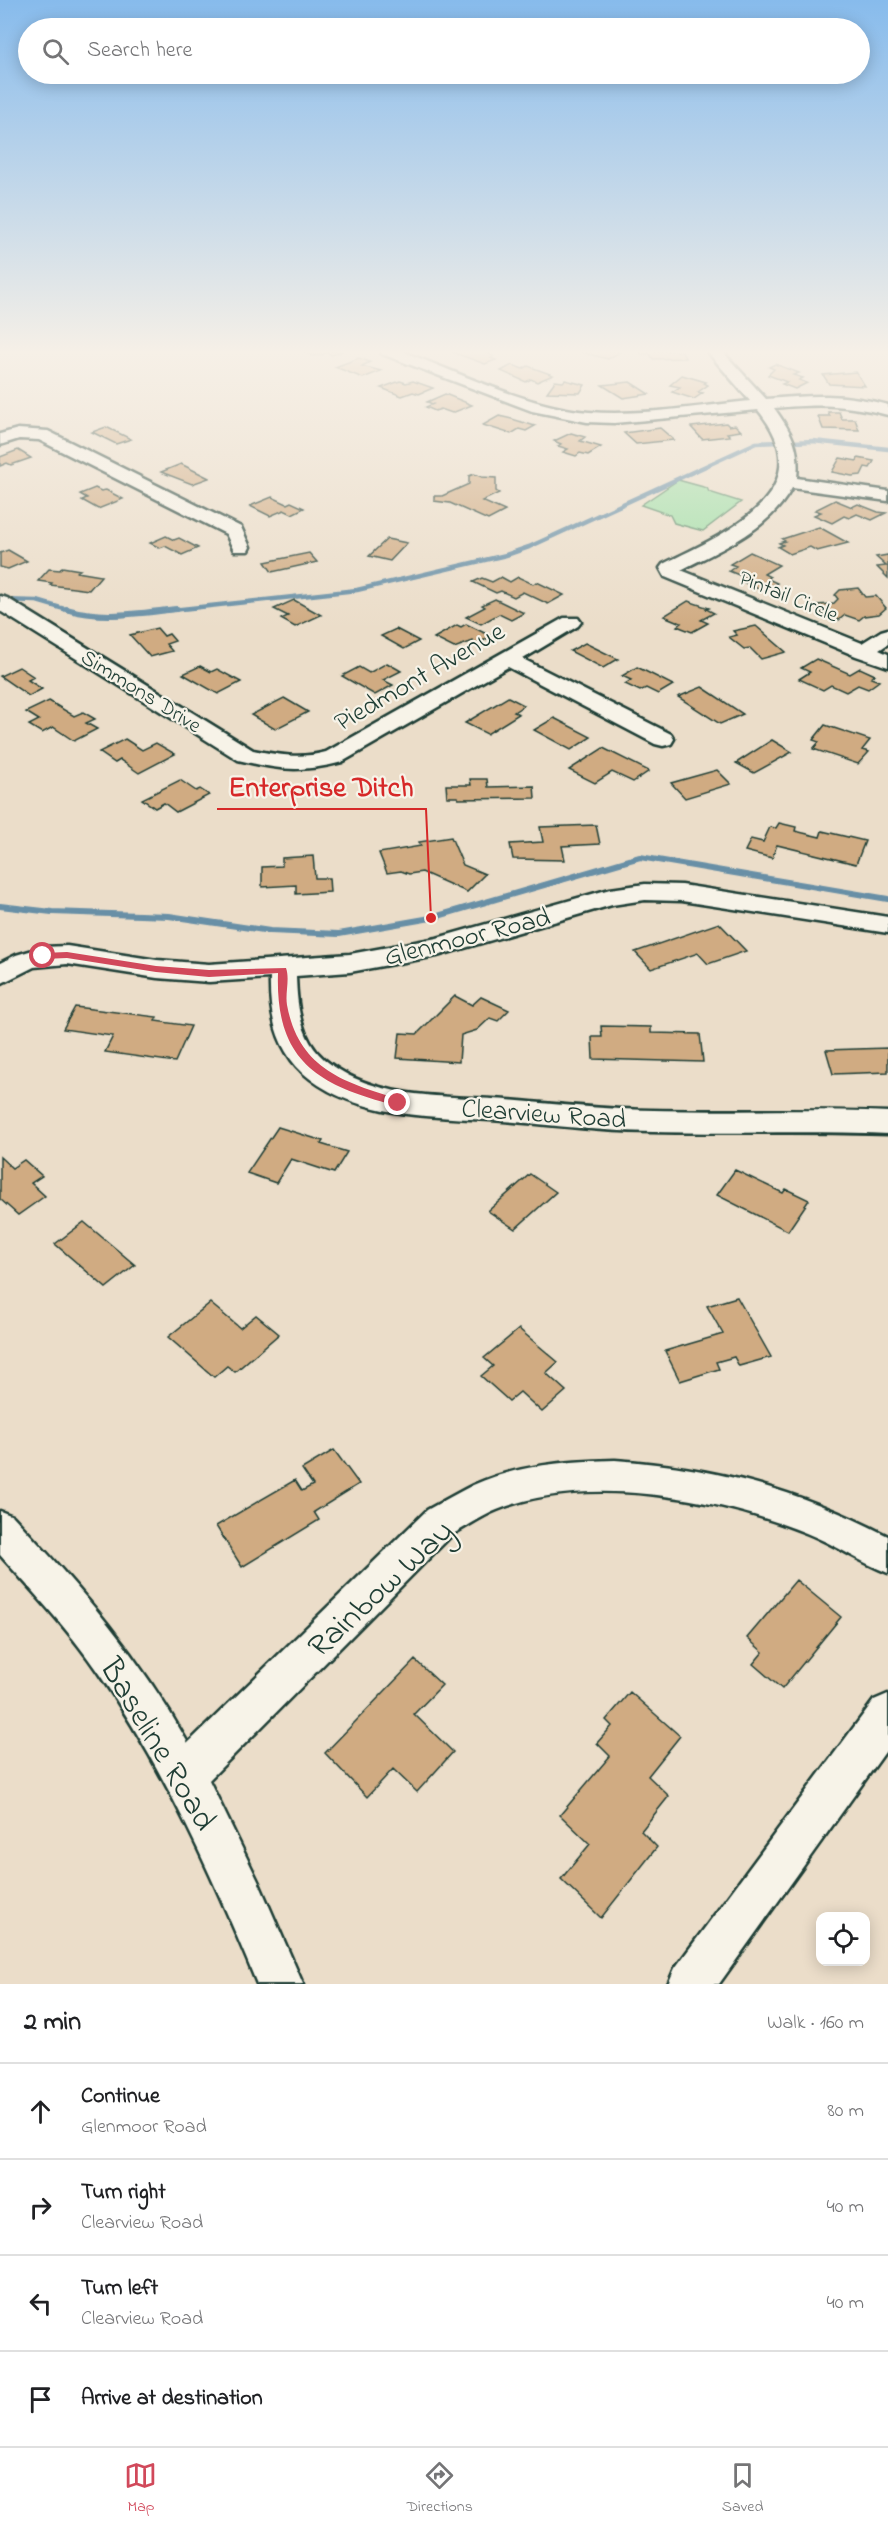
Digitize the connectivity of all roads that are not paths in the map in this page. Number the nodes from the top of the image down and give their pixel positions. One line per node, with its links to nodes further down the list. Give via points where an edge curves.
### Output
1 (59, 444): 5 (street, via 234,531)
2 (787, 444): 3 (street, via 790,473)
3 (787, 482): 4 (street); 9 (street, Pintail Circle, via 761,516 670,568 672,573)
4 (888, 496)
5 (241, 547)
6 (0, 602): 13 (street, Simmons Drive, via 246,755)
7 (571, 622): 10 (street, Piedmont Avenue)
8 (888, 635): 9 (street)
9 (863, 652): 11 (street, Pintail Circle)
10 (508, 659): 12 (street); 13 (street, Piedmont Avenue, via 334,757)
11 (888, 662)
12 (663, 739)
13 (289, 765)
14 (888, 925): 15 (street, Glenmoor Road, via 682,893 645,892 610,897 437,947)
15 (283, 970): 16 (street, Glenmoor Road, via 209,974 67,955 25,961); 17 (street, Clearview Road, via 282,1002 288,1028 301,1053 326,1075 359,1092 398,1103 621,1120)
16 (0, 975)
17 (888, 1124)
18 (0, 1528): 21 (street, Baseline Road, via 110,1656)
19 (888, 1555): 21 (street, Rainbow Way, via 821,1522 758,1499 672,1480 594,1475 549,1479 492,1494 440,1522)
20 (888, 1714): 23 (street)
21 (185, 1775): 22 (street, Baseline Road, via 230,1863)
22 (280, 1984)
23 (691, 1984)

